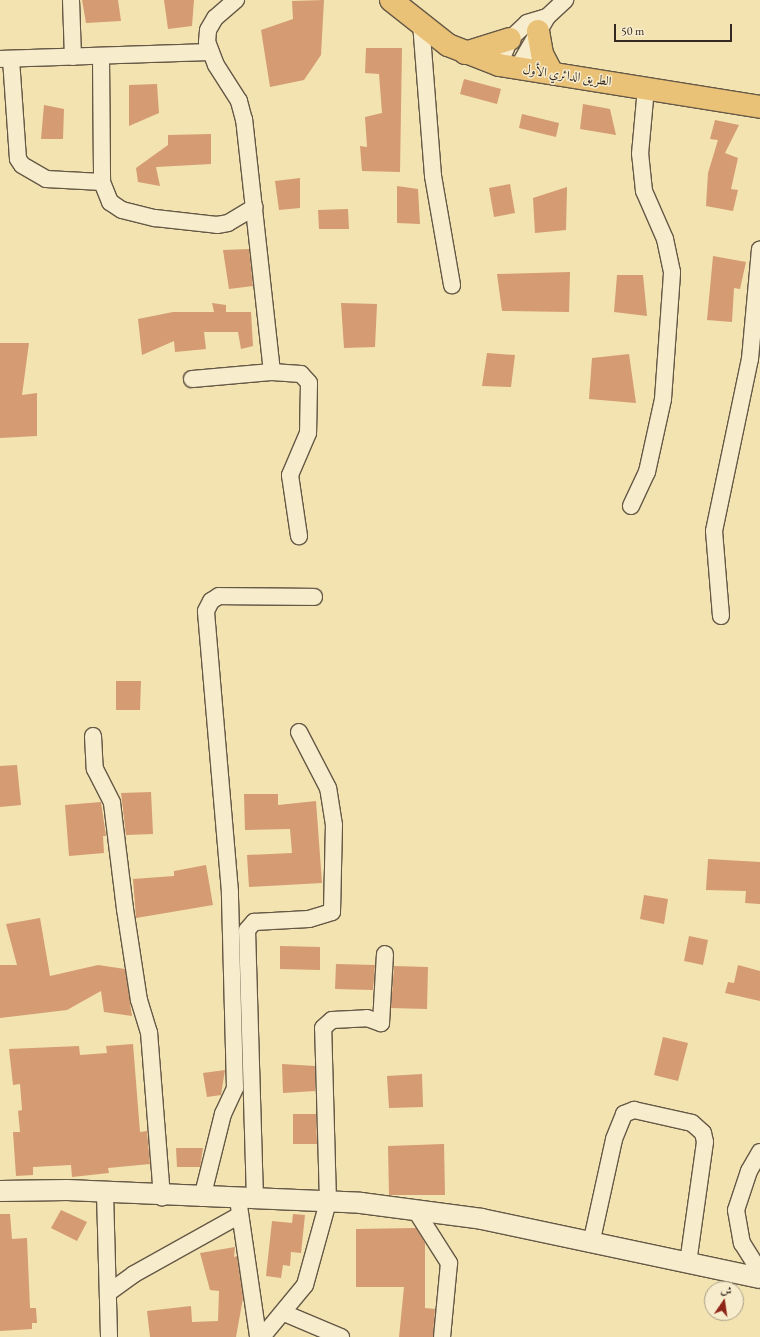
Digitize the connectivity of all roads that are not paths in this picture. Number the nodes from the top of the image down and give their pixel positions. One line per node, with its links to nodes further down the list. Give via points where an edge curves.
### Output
1 (71, 0): 10 (street)
2 (236, 0): 8 (street, via 215,18 208,30)
3 (391, 0): 5 (main road, الطريق الدائري الأول)
4 (565, 0): 6 (street)
5 (421, 23): 9 (main road, الطريق الدائري الأول, via 448,45); 20 (street, via 433,176)
6 (542, 24): 7 (street, via 531,20); 13 (street); 14 (main road, via 542,54)
7 (510, 39): 9 (main road); 13 (street)
8 (210, 52): 11 (street); 18 (street, via 239,101)
9 (465, 53): 13 (main road, الطريق الدائري الأول)
10 (73, 57): 11 (street); 12 (street)
11 (101, 58): 17 (street)
12 (5, 59): 17 (street, via 18,159 22,165 52,180)
13 (508, 67): 14 (main road, الطريق الدائري الأول)
14 (552, 73): 15 (main road, الطريق الدائري الأول)
15 (646, 88): 16 (main road, الطريق الدائري الأول); 23 (street, via 640,154 644,191 665,239 672,272 663,399 647,472)
16 (760, 107)
17 (102, 182): 18 (street, via 110,202 122,210 155,218 217,225 228,223)
18 (255, 207): 21 (street)
19 (760, 249): 26 (street, via 750,359 714,531)
20 (452, 285)
21 (272, 372): 22 (street); 24 (street, via 301,374 309,382 308,433 290,474)
22 (192, 379)
23 (632, 506)
24 (299, 536)
25 (314, 597): 34 (street, via 219,596 211,601 206,611 229,877 235,1088 223,1114)
26 (721, 616)
27 (299, 732): 36 (street, via 328,788 334,825 332,912 309,919 254,922 247,930)
28 (93, 736): 33 (street, via 95,769 112,803 114,843 149,1032)
29 (385, 954): 35 (street, via 381,1023 367,1018 332,1020 323,1028)
30 (760, 1152): 40 (street, via 749,1171 736,1210 742,1244)
31 (0, 1191): 32 (street)
32 (105, 1193): 33 (street); 42 (street)
33 (162, 1197): 34 (street)
34 (202, 1198): 36 (street)
35 (328, 1202): 36 (street); 37 (street); 43 (street, via 304,1285)
36 (244, 1204): 42 (street); 45 (street)
37 (416, 1211): 38 (street, via 482,1220); 48 (street, via 449,1263)
38 (591, 1244): 39 (street); 39 (street, via 608,1159 624,1114 634,1110 692,1123 703,1133 705,1142)
39 (688, 1263): 41 (street)
40 (760, 1272)
41 (760, 1278)
42 (108, 1293): 44 (street)
43 (284, 1313): 46 (street); 47 (street)
44 (109, 1337)
45 (258, 1337)
46 (262, 1337)
47 (341, 1337)
48 (442, 1337)

